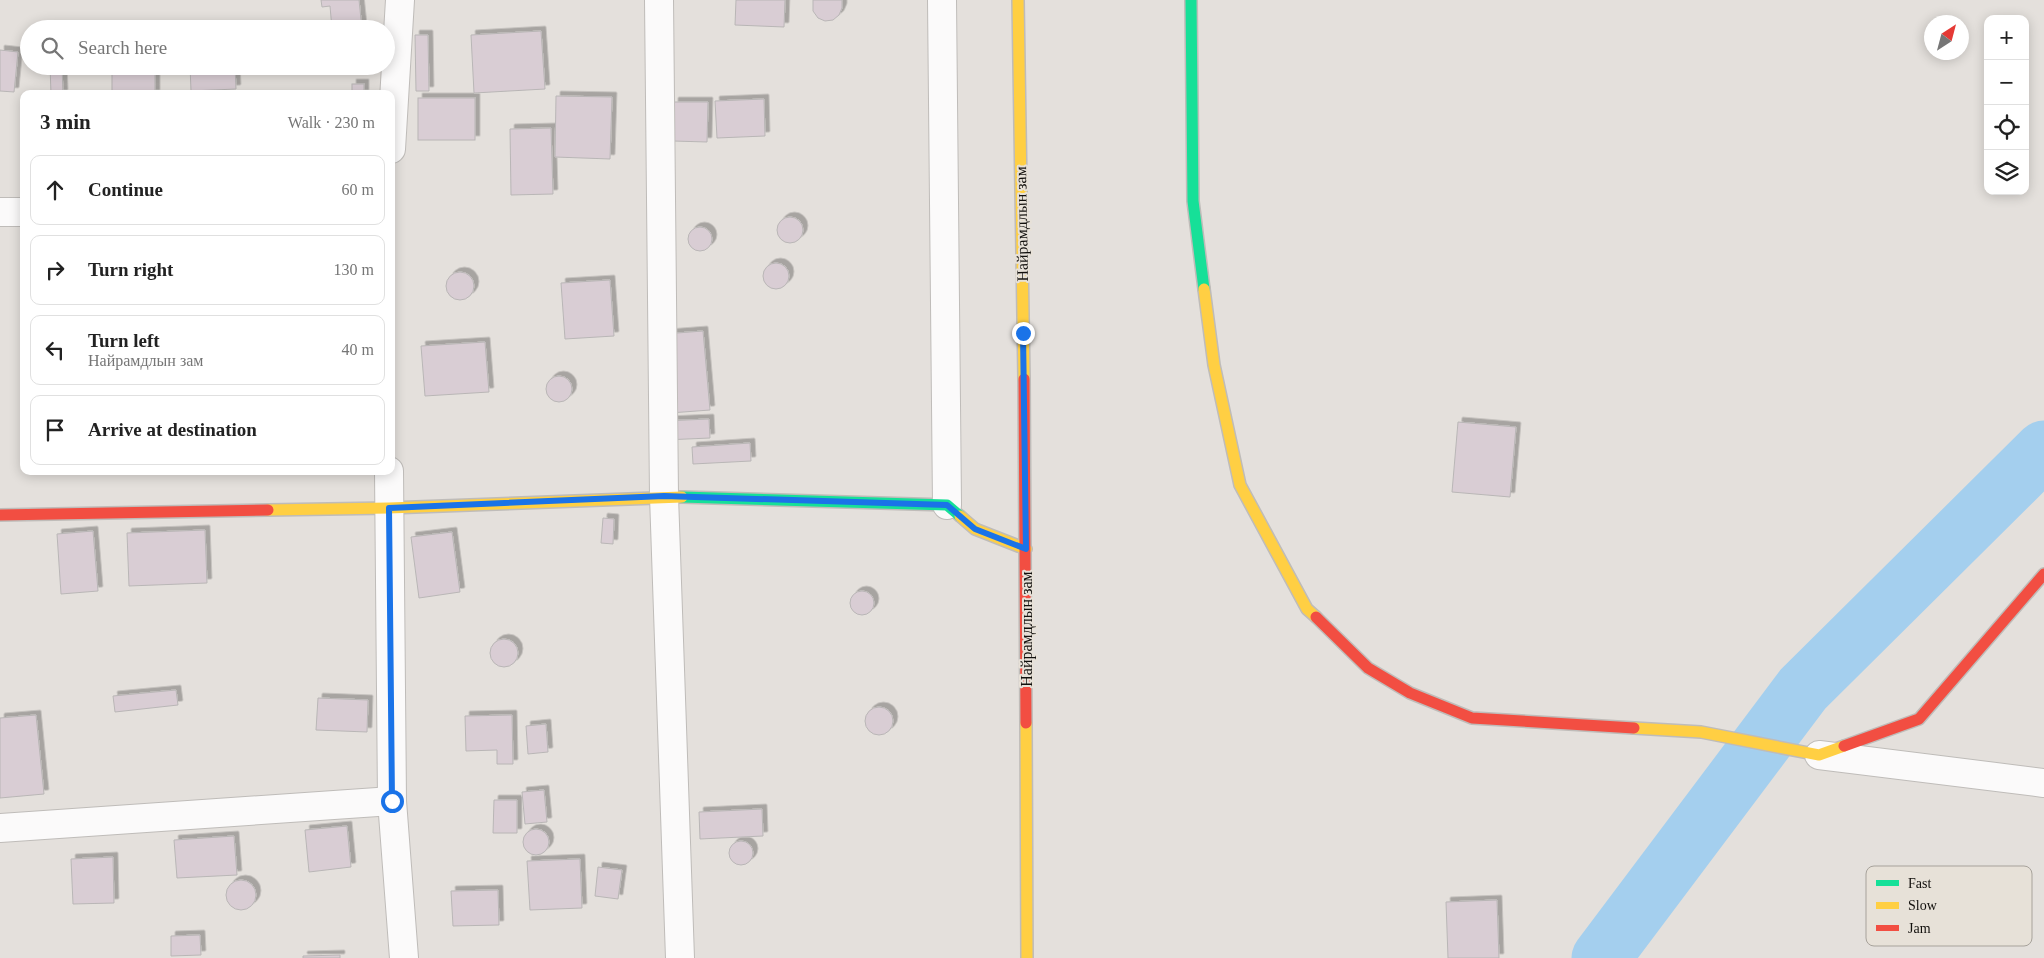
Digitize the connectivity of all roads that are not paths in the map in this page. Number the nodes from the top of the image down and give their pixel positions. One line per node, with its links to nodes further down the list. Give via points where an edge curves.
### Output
1 (400, 0): 6 (street)
2 (659, 0): 10 (street)
3 (942, 0): 11 (street)
4 (1018, 0): 14 (street, Найрамдлын зам)
5 (1191, 0): 16 (street, via 1193,201 1214,365 1240,485 1307,609 1368,668 1410,693 1472,718 1701,732)
6 (395, 90)
7 (0, 212): 8 (street)
8 (20, 212)
9 (389, 475): 12 (street)
10 (664, 496): 11 (street); 12 (street); 21 (street)
11 (947, 505): 14 (street, via 975,529)
12 (389, 508): 13 (street); 18 (street)
13 (0, 515)
14 (1026, 549): 22 (street, Найрамдлын зам)
15 (2044, 574): 16 (street, via 1919,719)
16 (1816, 755): 17 (street)
17 (2044, 783)
18 (392, 801): 19 (street); 20 (street)
19 (0, 828)
20 (404, 958)
21 (680, 958)
22 (1027, 958)

